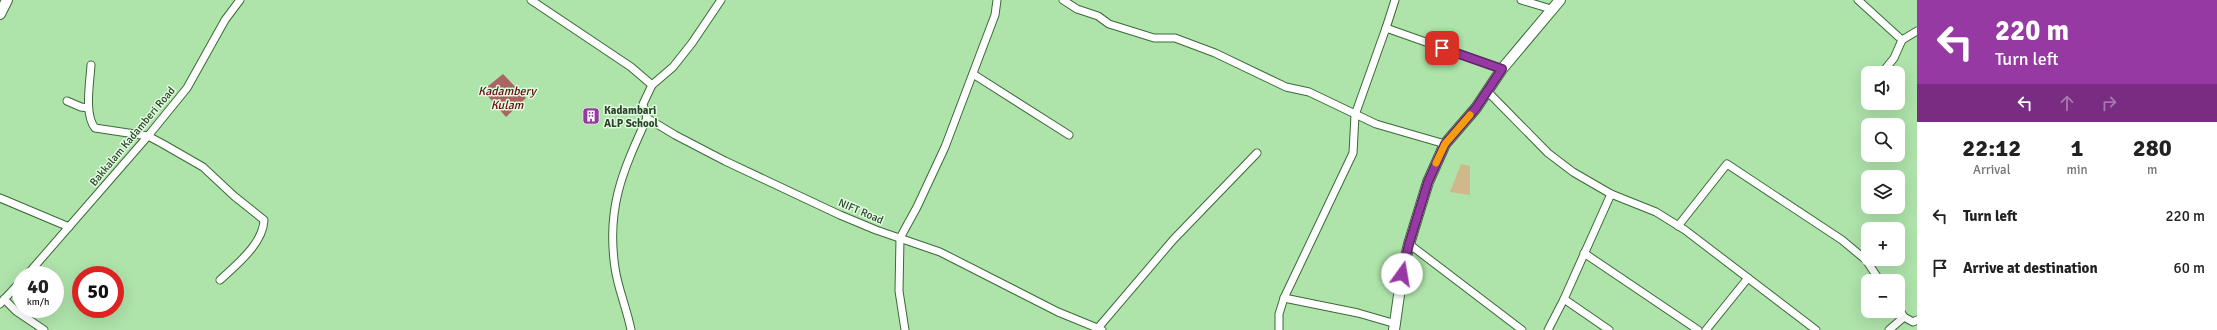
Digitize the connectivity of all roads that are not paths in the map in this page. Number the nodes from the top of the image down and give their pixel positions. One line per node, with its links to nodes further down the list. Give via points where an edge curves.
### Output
1 (7, 0): 12 (main road)
2 (240, 0): 27 (street, Bakkalam Kadamberi Road, via 225,20 187,88)
3 (531, 0): 20 (street, via 631,67)
4 (721, 0): 20 (street, via 673,67)
5 (997, 0): 19 (street, via 995,15)
6 (1063, 0): 24 (street, via 1077,9 1122,28 1154,38 1175,38 1215,53 1286,87 1309,92)
7 (1395, 0): 13 (street)
8 (1522, 0): 11 (street)
9 (1560, 0): 11 (main road)
10 (1858, 0): 15 (street)
11 (1551, 9): 18 (main road)
12 (0, 14)
13 (1386, 28): 18 (street); 24 (street)
14 (1917, 31): 15 (street)
15 (1902, 40): 17 (street)
16 (91, 65): 23 (street)
17 (1888, 66)
18 (1502, 69): 21 (main road)
19 (973, 74): 26 (street); 34 (street, via 942,153)
20 (652, 85): 25 (street, via 643,104)
21 (1487, 92): 28 (main road); 30 (street, via 1548,153 1573,172)
22 (68, 101): 23 (street)
23 (88, 108): 27 (street, via 90,122 95,128)
24 (1355, 115): 28 (street, via 1376,124); 42 (street, via 1353,153)
25 (647, 118): 34 (street, NIFT Road, via 725,161 840,215); 51 (street, via 621,176 612,214 615,268)
26 (1069, 135)
27 (148, 136): 33 (street, Bakkalam Kadamberi Road); 40 (street, via 203,167 264,220 250,250)
28 (1445, 144): 35 (main road, via 1428,182)
29 (1257, 153): 49 (street, via 1173,240)
30 (1612, 194): 32 (street, via 1656,212); 36 (street)
31 (0, 198): 33 (street)
32 (1678, 226): 38 (street, via 1727,164 1842,240 1866,260); 39 (street, via 1706,244)
33 (69, 227): 37 (street, Bakkalam Kadamberi Road)
34 (900, 238): 49 (street, NIFT Road, via 940,252 1058,312); 52 (street, via 899,291)
35 (1409, 244): 48 (main road); 54 (street)
36 (1584, 253): 43 (street); 57 (street)
37 (35, 266)
38 (1875, 274)
39 (1748, 278): 58 (street); 59 (street)
40 (220, 280)
41 (12, 290): 44 (street)
42 (1284, 298): 48 (street, via 1358,313); 53 (street, via 1279,314)
43 (1564, 299): 55 (street); 56 (street)
44 (2, 301): 50 (street)
45 (1903, 318): 60 (street)
46 (1905, 318): 47 (street)
47 (1916, 323)
48 (1395, 327)
49 (1100, 329)
50 (44, 330)
51 (631, 330)
52 (905, 330)
53 (1279, 330)
54 (1522, 330)
55 (1548, 330)
56 (1609, 330)
57 (1698, 330)
58 (1706, 330)
59 (1816, 330)
60 (1889, 330)

